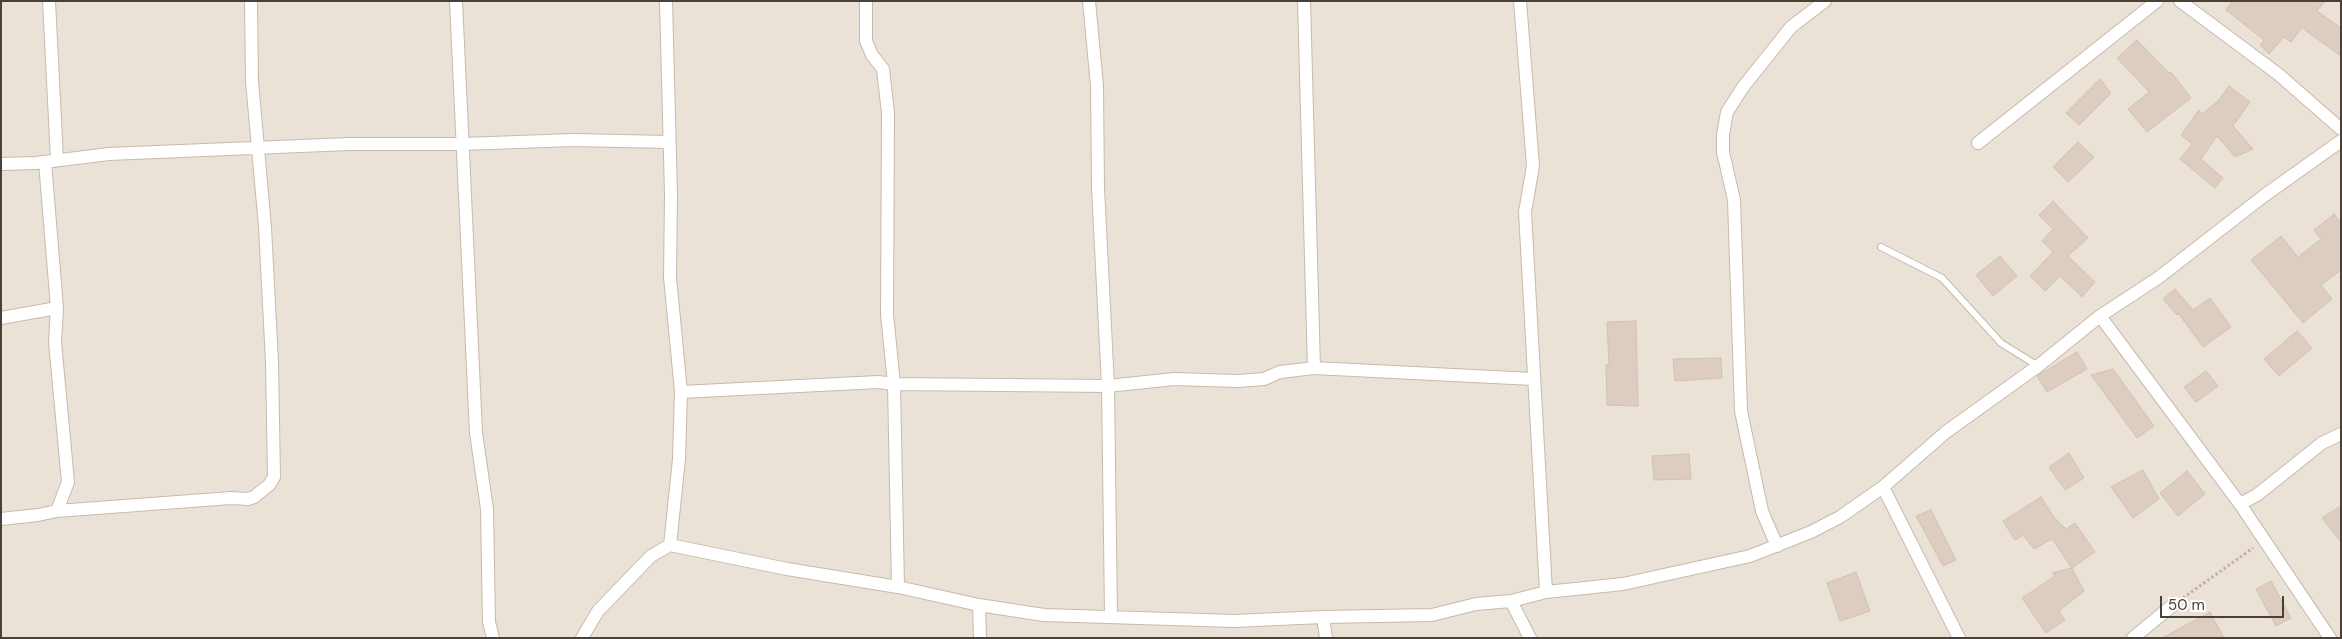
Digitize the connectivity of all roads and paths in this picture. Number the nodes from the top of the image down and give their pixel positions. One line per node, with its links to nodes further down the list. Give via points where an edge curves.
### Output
1 (49, 1): 18 (street)
2 (251, 1): 17 (street, via 252,81)
3 (456, 1): 16 (street)
4 (666, 1): 14 (street)
5 (866, 1): 27 (street, via 866,41 883,69 888,113 887,314)
6 (1089, 1): 28 (street, via 1097,86 1098,188)
7 (1304, 1): 25 (street)
8 (1520, 1): 26 (street, via 1533,166 1525,212)
9 (1825, 1): 37 (street, via 1790,27 1742,87 1727,112 1723,135 1723,152 1734,200 1741,411 1762,511)
10 (2157, 1): 15 (street)
11 (2180, 1): 12 (street, via 2278,74)
12 (2341, 129)
13 (2341, 141): 22 (street, via 2265,194 2158,278)
14 (669, 142): 16 (street, via 573,140); 29 (street, via 670,277)
15 (1978, 143)
16 (463, 144): 17 (street); 45 (street, via 476,433 487,509)
17 (259, 148): 18 (street, via 108,154); 33 (street, via 272,362 272,481 248,499)
18 (51, 161): 19 (street); 21 (street)
19 (1, 164)
20 (1882, 247): 24 (lane, via 1942,278 2001,343)
21 (57, 308): 23 (street); 33 (street, via 55,342 68,482)
22 (2100, 316): 24 (street); 32 (street)
23 (1, 318)
24 (2038, 366): 31 (street, via 1946,432)
25 (1314, 368): 26 (street); 28 (street, via 1238,382 1174,379)
26 (1533, 379): 39 (street)
27 (894, 384): 28 (street); 29 (street, via 878,382); 38 (street)
28 (1108, 386): 43 (street)
29 (681, 392): 36 (street, via 679,459)
30 (2341, 434): 32 (street, via 2322,443 2257,495)
31 (1883, 487): 37 (street, via 1840,516); 50 (street)
32 (2240, 504): 35 (street)
33 (57, 510): 34 (street)
34 (1, 519)
35 (2263, 540): 42 (path); 52 (street)
36 (670, 545): 38 (street); 46 (street, via 651,556 598,612)
37 (1777, 546): 39 (street, via 1717,564 1623,584)
38 (898, 587): 41 (street)
39 (1546, 592): 40 (street)
40 (1511, 601): 44 (street, via 1476,604 1432,615); 49 (street)
41 (979, 605): 43 (street, via 1044,615); 47 (street)
42 (2173, 605): 51 (street)
43 (1111, 616): 44 (street, via 1234,621)
44 (1323, 616): 48 (street)
45 (492, 638)
46 (582, 638)
47 (980, 638)
48 (1326, 638)
49 (1530, 638)
50 (1959, 638)
51 (2133, 638)
52 (2330, 638)

